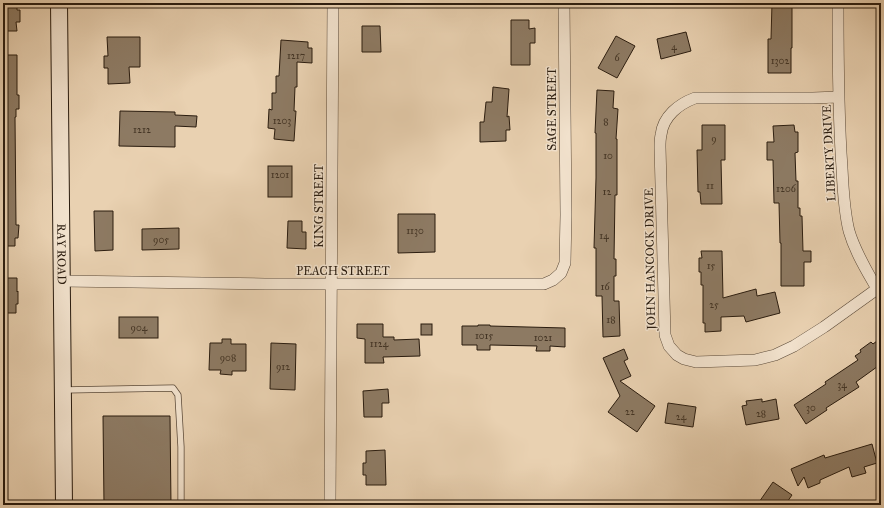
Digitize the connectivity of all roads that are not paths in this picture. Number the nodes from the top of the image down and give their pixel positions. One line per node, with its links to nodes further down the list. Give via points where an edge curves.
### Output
1 (59, 3): 7 (street, RAY ROAD)
2 (333, 3): 8 (street, KING STREET)
3 (564, 3): 6 (street, SAGE STREET)
4 (838, 3): 5 (street, LIBERTY DRIVE)
5 (838, 97): 9 (street, LIBERTY DRIVE, via 845,210 849,232 857,253); 9 (street, JOHN HANCOCK DRIVE, via 695,98 674,109 661,133 660,147 664,334 669,346 684,359 696,362 755,360 775,355 794,346)
6 (566, 215): 8 (street, PEACH STREET, via 565,263 561,273 554,280 544,284)
7 (62, 281): 8 (street, PEACH STREET); 10 (street, RAY ROAD)
8 (331, 284): 13 (street, KING STREET)
9 (879, 291)
10 (63, 390): 11 (street, RAY ROAD); 12 (lane, via 173,388 178,395)
11 (64, 505)
12 (182, 505)
13 (330, 505)

